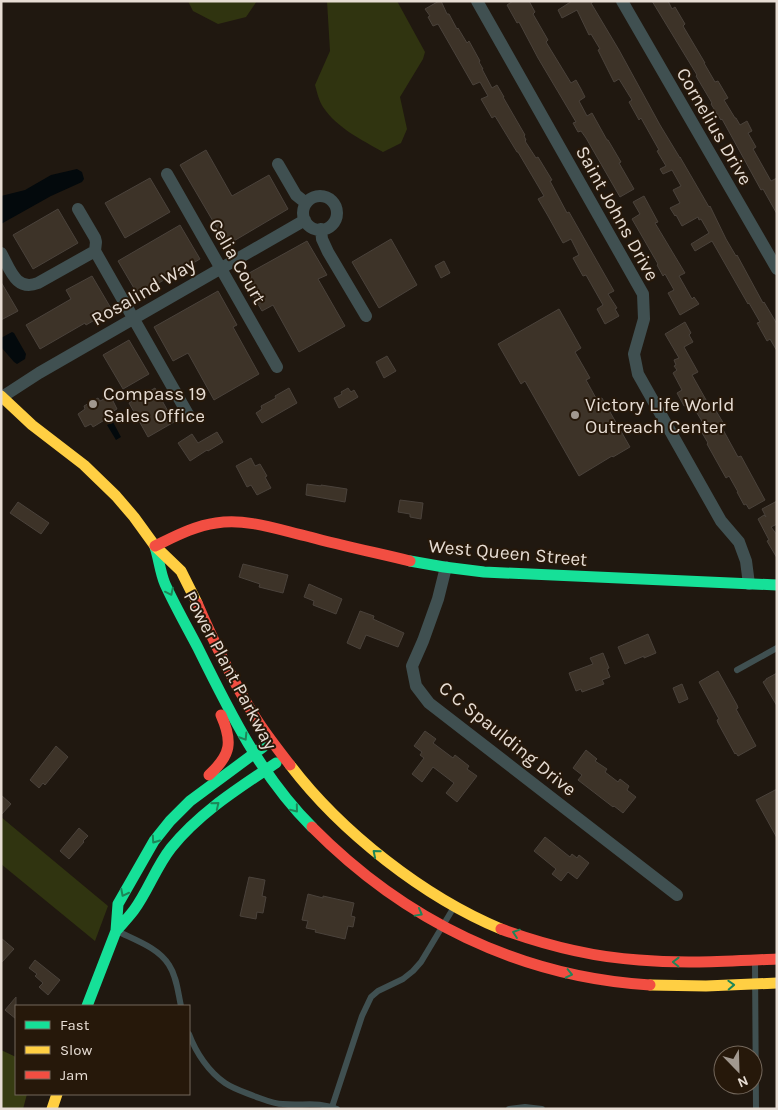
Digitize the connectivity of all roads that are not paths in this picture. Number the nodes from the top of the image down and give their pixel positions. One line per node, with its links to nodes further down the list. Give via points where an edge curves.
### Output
1 (476, 1): 21 (street, Saint Johns Drive, via 643,294 644,319 634,354 638,374 721,521 739,542 746,560)
2 (622, 1): 10 (street, Cornelius Drive)
3 (278, 164): 5 (street, via 296,195)
4 (167, 174): 12 (street, Celia Court)
5 (306, 203): 7 (street); 8 (street, via 319,196 329,198 336,206 336,216 331,225)
6 (78, 209): 9 (street, via 95,238)
7 (305, 220): 8 (street, via 312,228); 12 (street, Rosalind Way)
8 (321, 229): 14 (street, via 328,252)
9 (95, 251): 11 (street, via 31,286 18,282); 15 (street)
10 (773, 252): 13 (street, Cornelius Drive)
11 (1, 253)
12 (221, 268): 15 (street, Rosalind Way); 16 (street, Celia Court)
13 (777, 269)
14 (366, 316)
15 (133, 319): 17 (street, Rosalind Way); 18 (street)
16 (277, 367)
17 (2, 396): 19 (main road, Power Plant Parkway, via 25,419 98,477)
18 (189, 416)
19 (155, 546): 20 (main road, West Queen Street, via 194,528 228,521); 23 (main road, Power Plant Parkway, one-way to 23, via 165,582); 26 (main road, Power Plant Parkway, via 181,572 240,690)
20 (446, 567): 21 (main road, West Queen Street); 31 (street, C C Spaulding Drive, via 438,599 412,666 416,686 429,703)
21 (749, 584): 22 (main road, West Queen Street)
22 (777, 585)
23 (196, 644): 27 (main road, Power Plant Parkway, one-way to 27); 30 (main road, via 199,669 225,724 229,744 223,762 184,795)
24 (777, 648): 25 (lane)
25 (737, 670)
26 (272, 741): 27 (main road); 28 (main road, Power Plant Parkway)
27 (254, 753): 29 (main road, Power Plant Parkway); 30 (main road, via 190,801)
28 (284, 758): 29 (main road); 32 (main road, Power Plant Parkway, one-way to 28, via 376,853 324,804)
29 (266, 770): 33 (main road, Power Plant Parkway, one-way to 33, via 302,816 359,871); 34 (main road, one-way to 29, via 134,910 172,847 202,817)
30 (170, 821): 34 (main road, one-way to 34, via 154,840 118,904)
31 (677, 895)
32 (455, 906): 33 (lane); 35 (main road, Power Plant Parkway, one-way to 32, via 662,962 593,955 500,928)
33 (443, 926): 38 (main road, Power Plant Parkway, one-way to 38, via 476,943 530,963 588,978 661,986); 43 (lane, via 412,971 371,997 362,1016)
34 (116, 931): 39 (main road); 40 (lane, via 163,956 173,973)
35 (755, 960): 36 (main road, Power Plant Parkway); 38 (lane)
36 (777, 960)
37 (777, 983): 38 (main road, Power Plant Parkway)
38 (755, 984): 47 (lane)
39 (87, 1005)
40 (181, 1005)
41 (190, 1037): 43 (lane, via 202,1060 227,1084 274,1103 317,1104)
42 (57, 1095): 44 (main road)
43 (334, 1108)
44 (52, 1109)
45 (509, 1109): 46 (lane)
46 (542, 1109)
47 (756, 1109)

